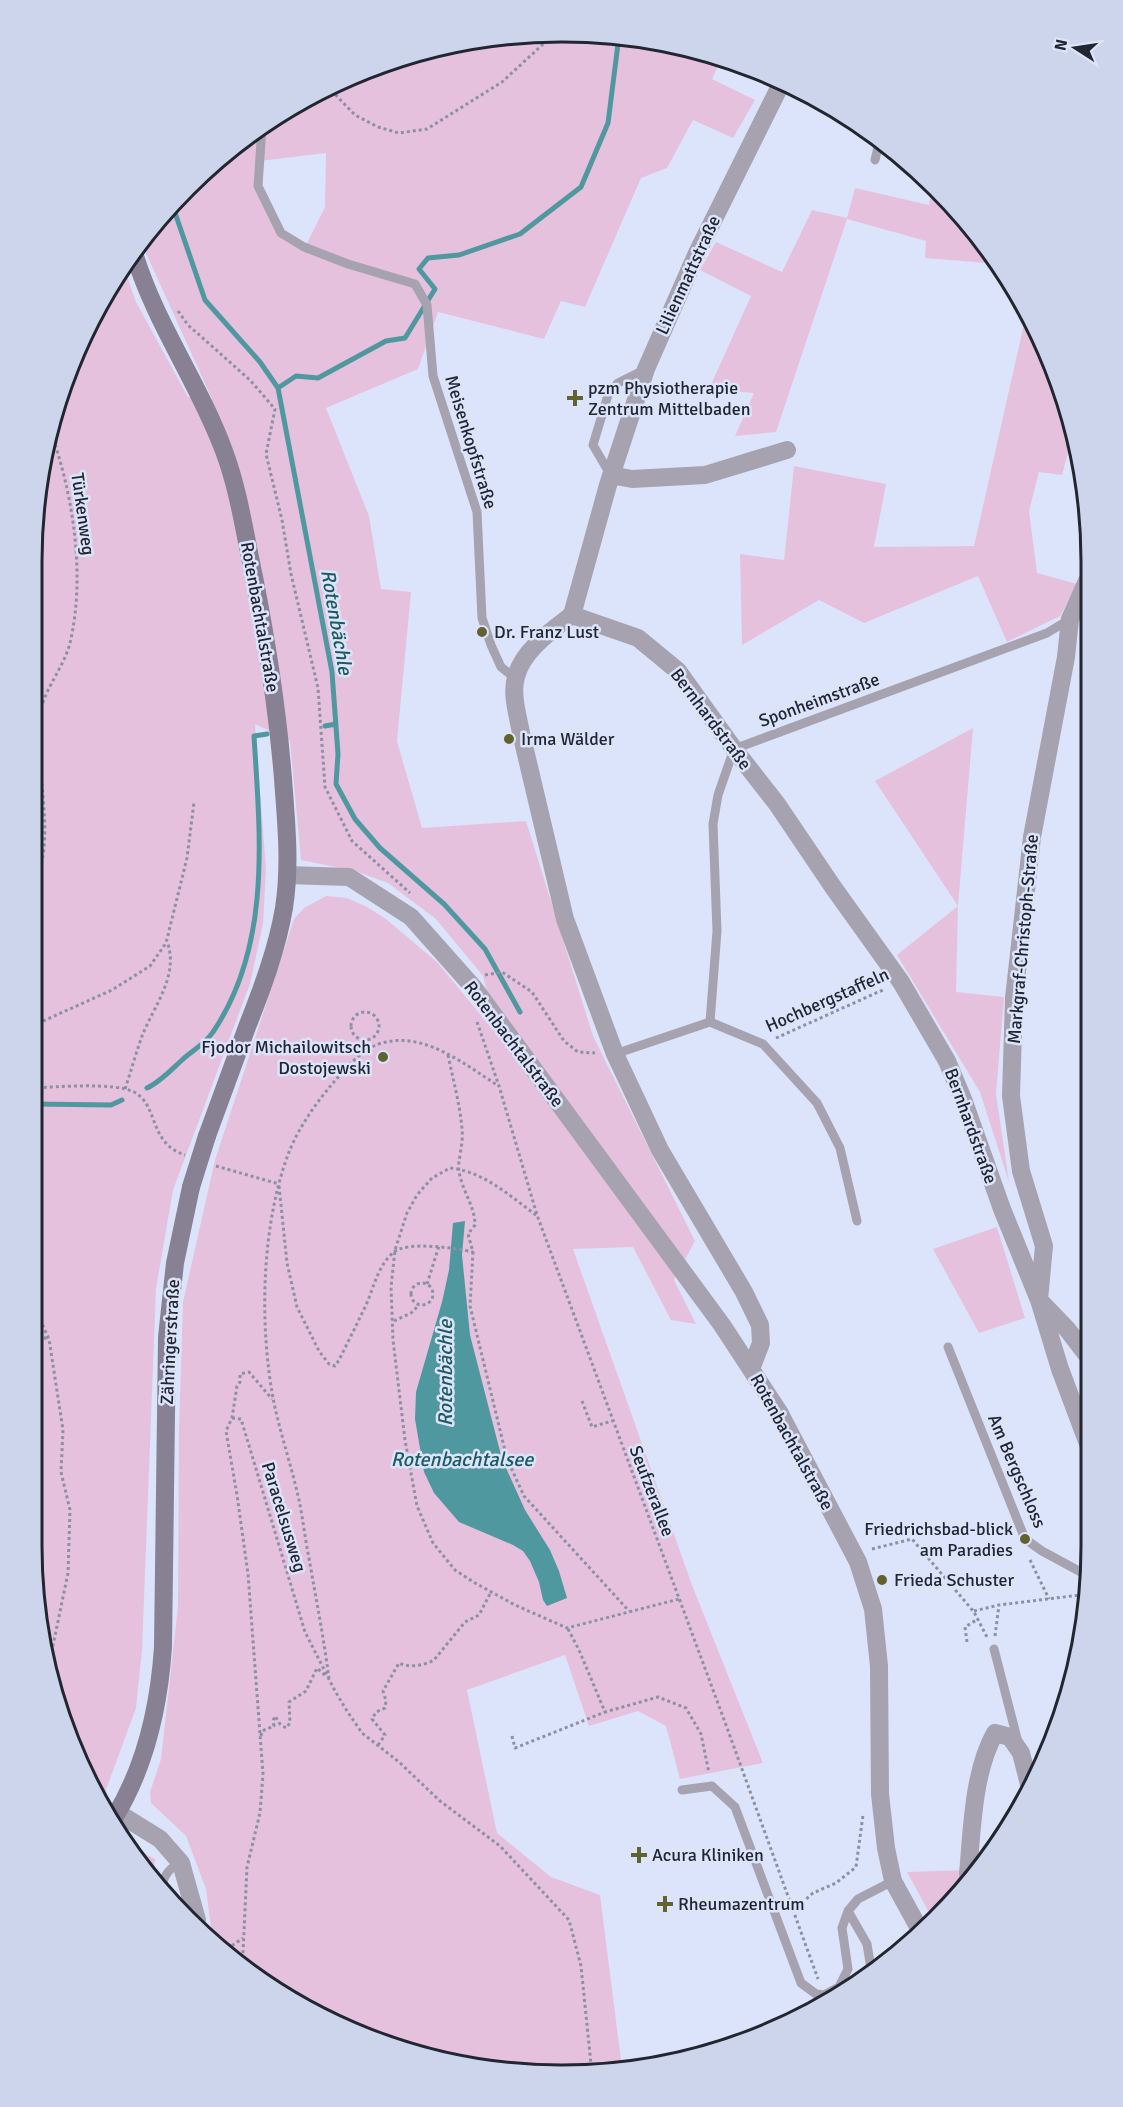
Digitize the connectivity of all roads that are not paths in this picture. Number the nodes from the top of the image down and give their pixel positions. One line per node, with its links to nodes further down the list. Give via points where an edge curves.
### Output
1 (778, 90): 6 (street, Lilienmattstraße, via 697,253)
2 (261, 138): 12 (lane, Meisenkopfstraße, via 258,186 281,233 304,247 348,264 415,284 427,305 433,376 477,512 483,618 501,667)
3 (878, 149): 4 (lane)
4 (875, 160)
5 (137, 263): 14 (main road, Rotenbachtalstraße, via 144,285 207,407 238,499 272,674 288,842)
6 (646, 369): 8 (street, Lilienmattstraße); 8 (lane, via 618,383 608,395 593,445)
7 (787, 450): 8 (street, via 705,474 632,479)
8 (611, 476): 10 (street, Lilienmattstraße)
9 (1081, 594): 11 (street, Markgraf-Christoph-Straße)
10 (572, 615): 12 (street, via 536,645); 13 (street, Bernhardstraße, via 638,638 678,671)
11 (1070, 619): 13 (lane, Sponheimstraße, via 1047,633); 18 (street, Markgraf-Christoph-Straße, via 1032,837 1014,998 1011,1096 1021,1171 1044,1246)
12 (515, 678): 16 (street, via 521,733 565,919)
13 (734, 749): 15 (lane, via 718,795 713,824 717,931); 18 (street, Bernhardstraße, via 901,982 947,1061)
14 (287, 874): 21 (street, Rotenbachtalstraße, via 349,877 411,917 474,988); 28 (main road, Zähringerstraße, bridge, via 276,944 207,1136 175,1263 167,1337 161,1681 146,1748)
15 (710, 1022): 16 (lane); 17 (lane, via 763,1044 817,1103 840,1148)
16 (615, 1054): 21 (street, via 660,1150 760,1325 762,1343)
17 (857, 1221)
18 (1039, 1300): 20 (street); 22 (street, Bernhardstraße)
19 (948, 1347): 23 (lane, Am Bergschloss, via 1025,1539)
20 (1081, 1347)
21 (751, 1369): 33 (street, Rotenbachtalstraße, via 779,1412 858,1562 873,1609 879,1666 880,1794)
22 (1081, 1425)
23 (1080, 1572)
24 (994, 1649): 25 (lane)
25 (1027, 1775)
26 (1027, 1776): 31 (street, via 1021,1754 1010,1737 995,1733 988,1745 974,1808)
27 (682, 1790): 39 (lane, via 712,1786 735,1807 801,1983)
28 (117, 1814)
29 (120, 1818): 30 (street, via 160,1839)
30 (181, 1863): 32 (lane, via 173,1866); 35 (street)
31 (968, 1868)
32 (165, 1881)
33 (893, 1881): 34 (lane, via 858,1899); 36 (street, Rotenbachtalstraße)
34 (848, 1911): 37 (lane, via 867,1944); 38 (lane, via 842,1928 848,1969)
35 (194, 1913)
36 (917, 1924)
37 (871, 1963)
38 (841, 1982)
39 (822, 1995)

